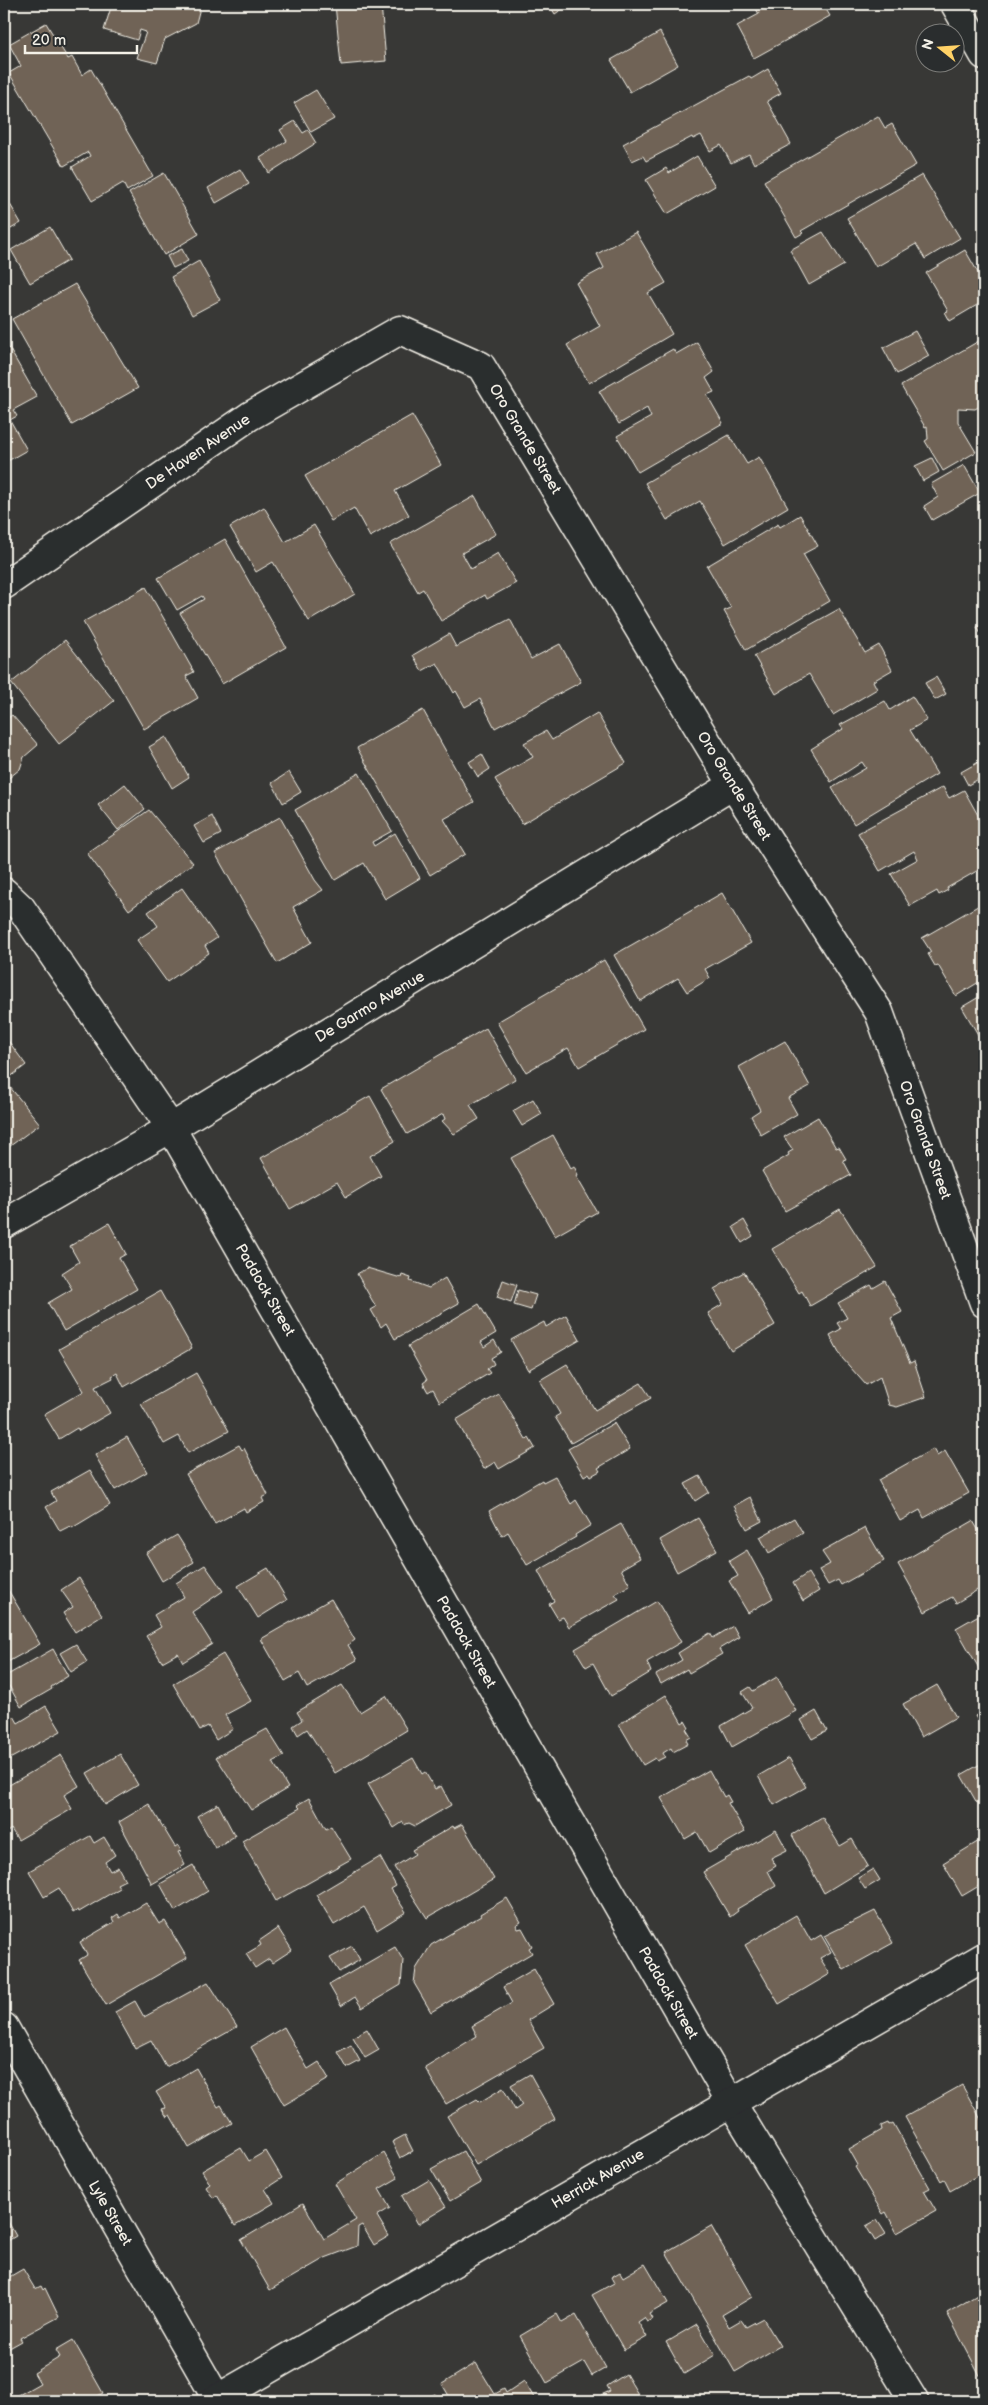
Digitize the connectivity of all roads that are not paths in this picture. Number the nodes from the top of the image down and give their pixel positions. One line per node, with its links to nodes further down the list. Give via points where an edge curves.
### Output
1 (955, 4): 2 (street)
2 (984, 55)
3 (400, 330): 4 (street, De Haven Avenue, via 250,416); 5 (street, Oro Grande Street, via 481,366)
4 (4, 585)
5 (733, 785): 7 (street, De Garmo Avenue); 9 (street, Oro Grande Street, via 879,1012)
6 (4, 892): 7 (street, Paddock Street, via 20,908)
7 (171, 1128): 8 (street, De Garmo Avenue); 12 (street, Paddock Street)
8 (4, 1224)
9 (984, 1303)
10 (984, 1957): 12 (street, Herrick Avenue)
11 (4, 2027): 13 (street, Lyle Street)
12 (731, 2102): 13 (street, Herrick Avenue); 14 (street, Paddock Street)
13 (215, 2400)
14 (914, 2401)

